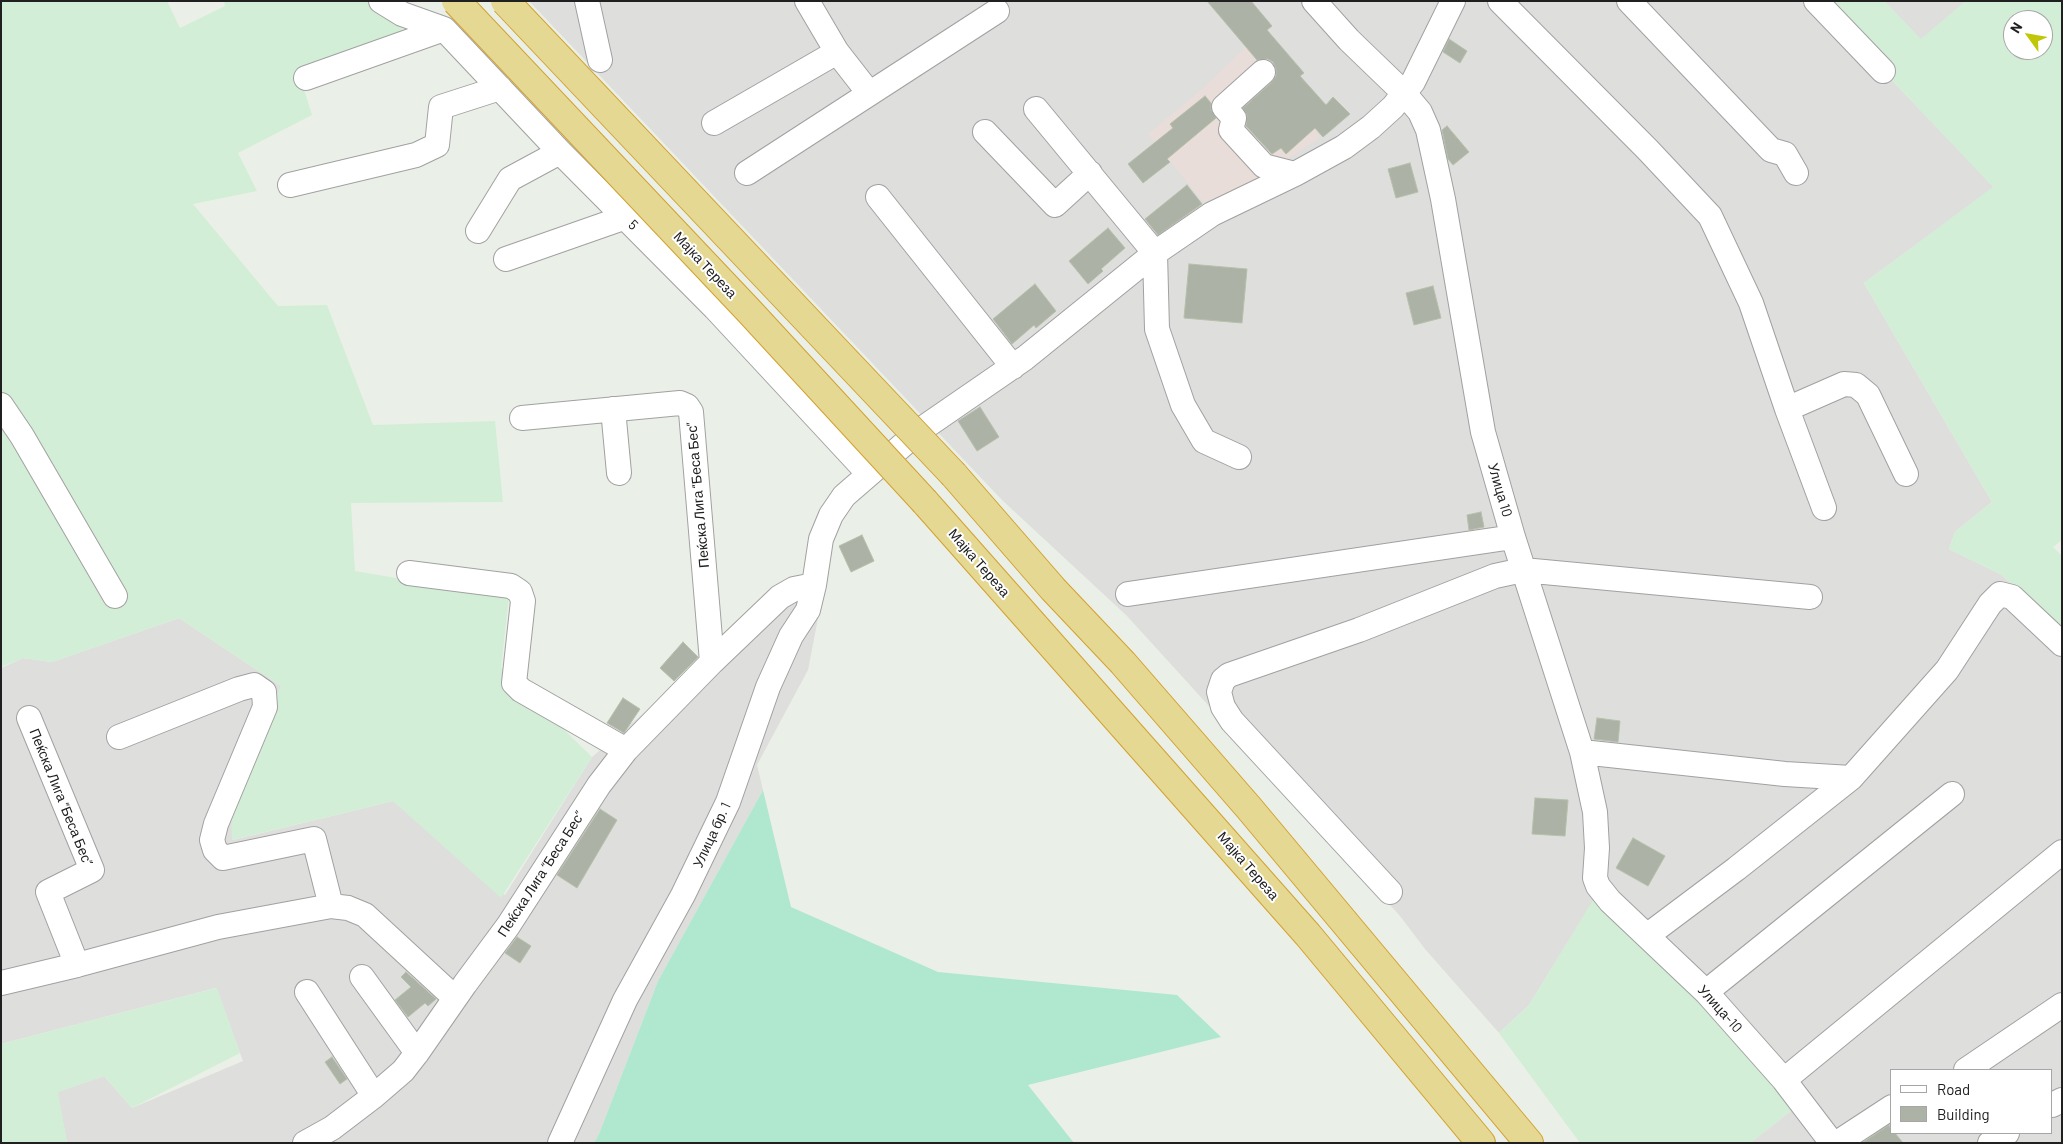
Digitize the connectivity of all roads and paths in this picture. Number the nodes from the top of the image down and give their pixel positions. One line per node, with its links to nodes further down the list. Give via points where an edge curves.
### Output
1 (381, 1): 12 (street, 5, via 402,14)
2 (456, 1): 81 (highway, Мајка Тереза, bridge, via 925,502 1308,935)
3 (505, 1): 82 (highway, bridge, via 954,475 1053,589 1123,663 1249,808)
4 (587, 1): 14 (street)
5 (807, 1): 13 (street)
6 (1314, 1): 20 (street, Улица 10)
7 (1453, 1): 20 (street, Улица бр. 1, via 1422,66)
8 (1500, 1): 38 (street, via 1710,216 1751,302)
9 (1628, 1): 27 (street, via 1771,150 1785,154)
10 (1816, 1): 15 (street)
11 (996, 11): 19 (street)
12 (444, 29): 17 (street); 18 (street, 5)
13 (837, 52): 19 (street); 22 (street)
14 (600, 60)
15 (1883, 71)
16 (1263, 72): 28 (street, via 1224,107 1234,118 1232,130 1264,166)
17 (306, 78)
18 (500, 88): 24 (street, 5); 29 (street, via 441,107 437,145 416,155)
19 (869, 93): 25 (street)
20 (1404, 93): 28 (street, Улица бр. 1, via 1358,137); 45 (street, Улица 10, via 1420,112 1428,130 1483,432)
21 (1036, 109): 26 (street)
22 (714, 123)
23 (985, 132): 26 (street, via 1055,205)
24 (560, 152): 31 (street, 5); 32 (street, via 510,179)
25 (746, 173)
26 (1090, 173): 33 (street)
27 (1796, 173)
28 (1295, 174): 33 (street, Улица бр. 1, via 1212,214)
29 (290, 185)
30 (878, 197): 35 (street)
31 (626, 217): 34 (street); 42 (street, 5)
32 (478, 231)
33 (1155, 253): 35 (street, Улица бр. 1); 40 (street, via 1157,329 1183,405 1204,441)
34 (506, 259)
35 (1013, 367): 42 (street, Улица бр. 1, via 919,431)
36 (1, 405): 50 (street)
37 (613, 409): 39 (street, Пеќска Лига “Беса Бес”); 41 (street); 53 (street, Пеќска Лига “Беса Бес”, via 680,403 691,412)
38 (1787, 409): 43 (street, via 1844,384 1856,384 1868,395); 44 (street)
39 (522, 418)
40 (1239, 457)
41 (619, 473)
42 (869, 474): 48 (street, Улица бр. 1, via 844,496 831,515 821,538)
43 (1906, 474)
44 (1824, 508)
45 (1513, 537): 46 (street, Улица 10); 49 (street)
46 (1523, 570): 51 (street); 57 (street, Улица 10); 62 (street, via 1495,576 1359,630 1238,671 1220,685 1220,700 1232,721)
47 (409, 573): 56 (street, via 511,586 520,592 523,601 514,683)
48 (814, 585): 53 (street, Пеќска Лига “Беса Бес”, via 794,589 780,597); 80 (street, Улица бр. 1, via 808,610 768,687 728,802 683,895 625,1000)
49 (1128, 594)
50 (115, 596)
51 (1810, 596)
52 (2062, 644): 58 (street, via 2012,597 2000,594 1947,670)
53 (712, 662): 56 (street, Пеќска Лига “Беса Бес”)
54 (29, 718): 65 (street, Пеќска Лига “Беса Бес”, via 92,870 48,892)
55 (119, 737): 63 (street, via 254,685 264,692 265,707 216,824 212,840 215,850 223,858 314,839)
56 (626, 750): 70 (street, Пеќска Лига “Беса Бес”, via 599,784 508,926)
57 (1582, 752): 58 (street); 61 (street, Улица 10, via 1595,812 1595,878)
58 (1851, 778): 64 (street)
59 (1952, 794): 69 (street)
60 (2062, 852): 74 (street)
61 (1598, 886): 64 (street, Улица-10)
62 (1390, 892)
63 (331, 906): 65 (street, via 218,926); 70 (street, via 365,915)
64 (1648, 935): 69 (street, Улица-10)
65 (77, 965): 67 (street)
66 (362, 977): 72 (street)
67 (1, 983)
68 (307, 992): 75 (street)
69 (1706, 992): 74 (street, Улица-10)
70 (455, 998): 72 (street, Пеќска Лига “Беса Бес”)
71 (2062, 1005): 73 (street)
72 (417, 1054): 75 (street, Пеќска Лига “Беса Бес”)
73 (1967, 1069)
74 (1784, 1080): 78 (street, Улица-10)
75 (374, 1096): 79 (street, Пеќска Лига “Беса Бес”, via 332,1128)
76 (1890, 1108): 78 (street)
77 (2005, 1134): 83 (street)
78 (1828, 1141)
79 (305, 1143)
80 (560, 1143)
81 (1481, 1143)
82 (1529, 1143)
83 (1990, 1143)

